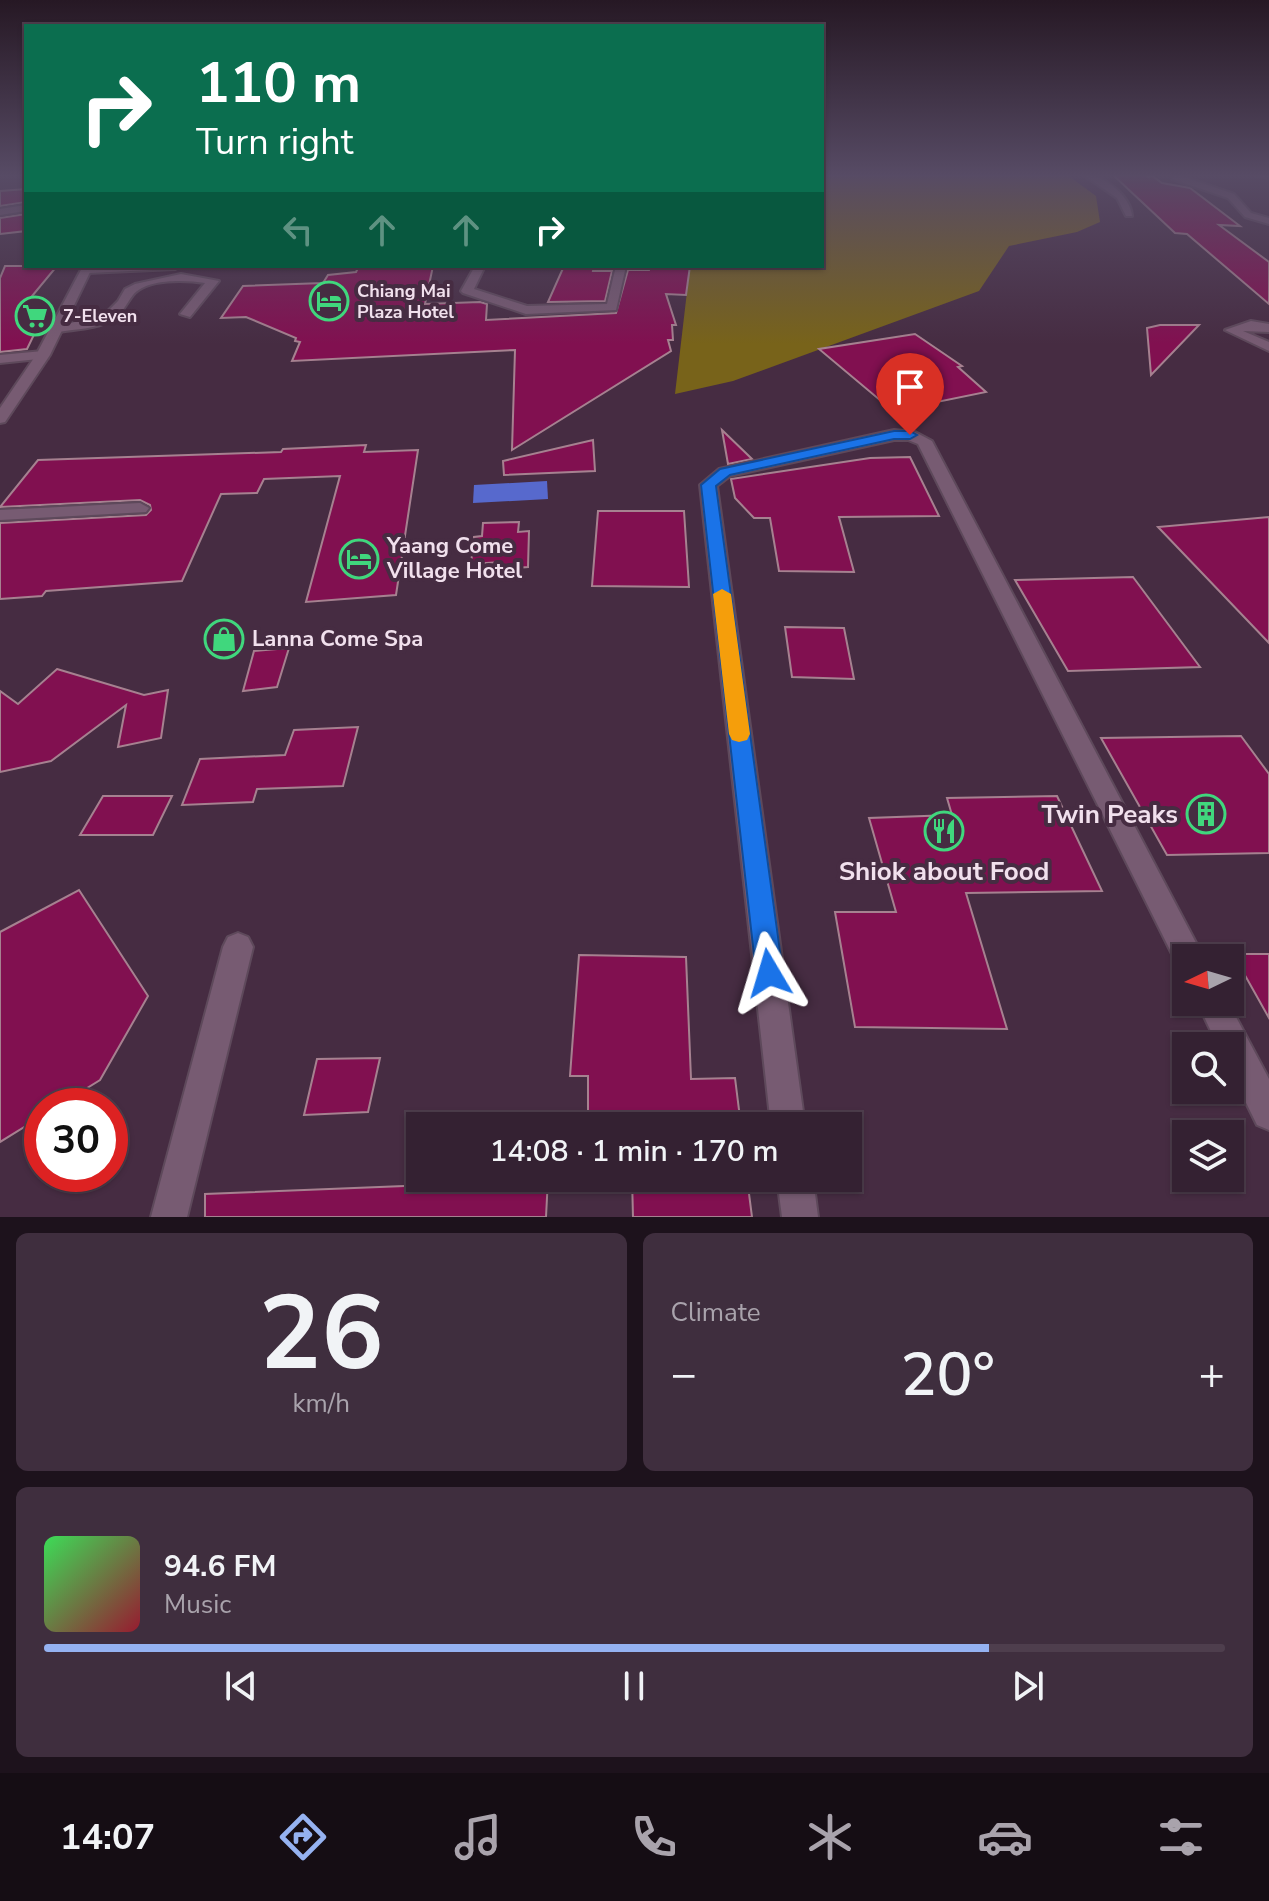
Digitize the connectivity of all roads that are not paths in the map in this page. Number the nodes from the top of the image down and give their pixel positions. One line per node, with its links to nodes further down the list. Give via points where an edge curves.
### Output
1 (88, 268): 5 (street)
2 (479, 268): 3 (street, via 467,291 526,310 612,307)
3 (621, 268)
4 (186, 314): 5 (street, via 213,281 173,278 144,283 129,291 123,305 104,322)
5 (58, 328): 8 (street)
6 (1269, 328): 7 (street, via 1231,330)
7 (1269, 347)
8 (43, 355): 9 (street); 10 (street)
9 (0, 359)
10 (0, 419)
11 (140, 508): 12 (street)
12 (0, 515)
13 (1182, 944): 16 (street, via 924,441 894,435 725,472 708,485)
14 (238, 947): 19 (street)
15 (1219, 1016): 17 (street)
16 (786, 1112)
17 (1269, 1113)
18 (797, 1192): 20 (street)
19 (169, 1217)
20 (800, 1217)

